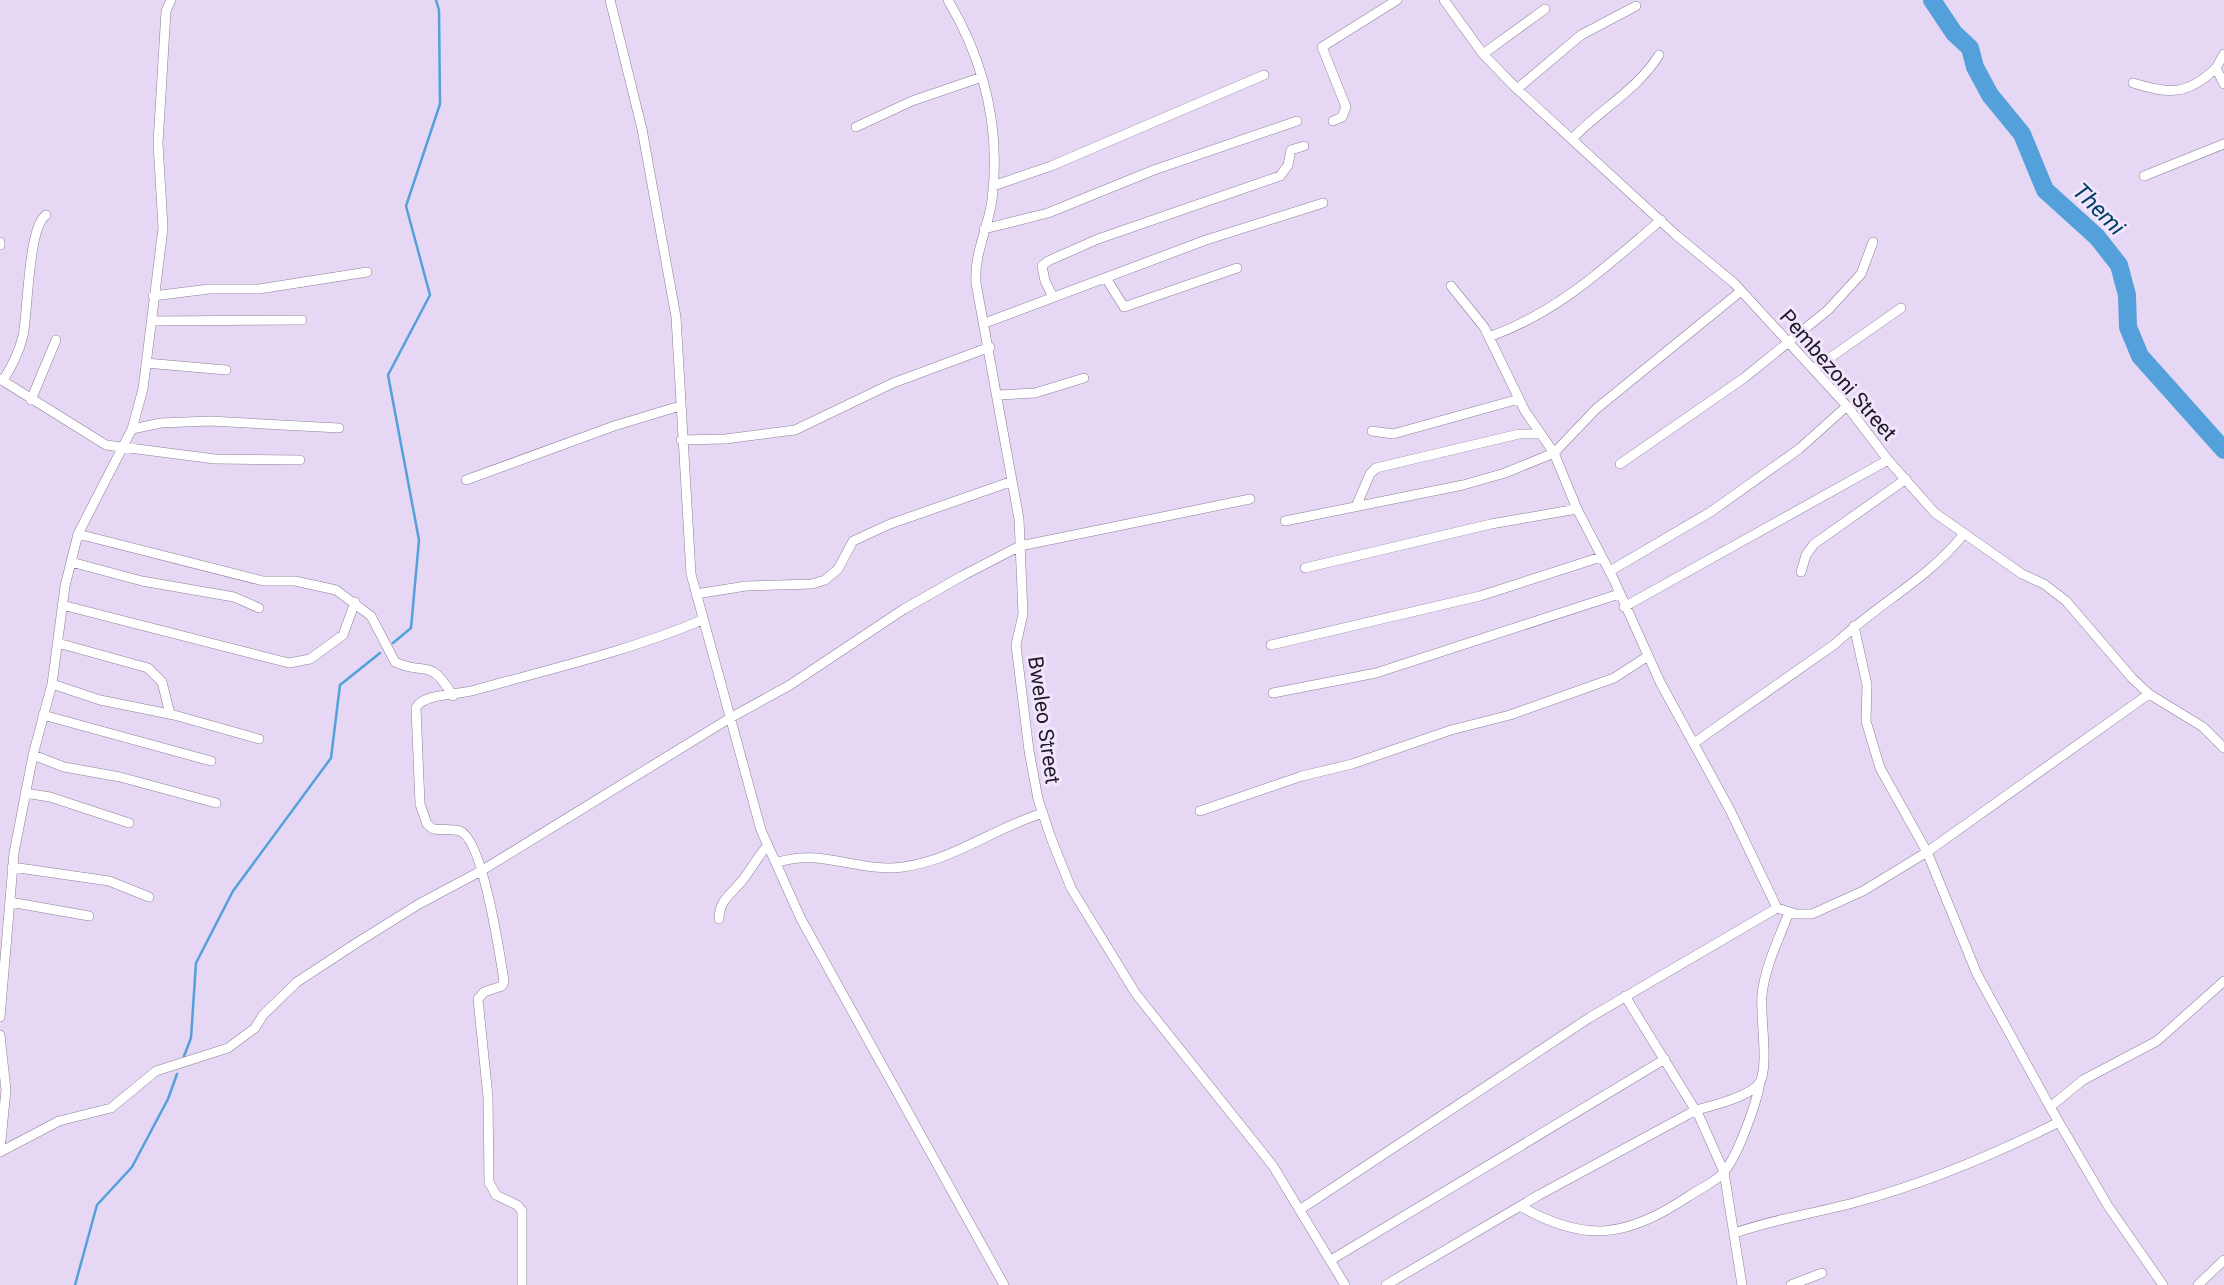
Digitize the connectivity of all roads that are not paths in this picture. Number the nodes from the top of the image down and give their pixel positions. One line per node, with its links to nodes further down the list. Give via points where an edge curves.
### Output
1 (171, 0): 35 (street, via 162,47 158,143 164,206)
2 (610, 0): 53 (street, via 642,129 676,317)
3 (947, 0): 13 (street, Bweleo Street, via 968,37)
4 (1397, 0): 18 (street, via 1322,47 1346,107)
5 (1444, 0): 8 (street, Pembezoni Street)
6 (1636, 6): 16 (street, via 1581,35)
7 (1545, 9): 8 (street)
8 (1483, 54): 16 (street, Pembezoni Street)
9 (2224, 54): 11 (street)
10 (1660, 55): 20 (street, via 1646,75)
11 (2216, 68): 14 (street, via 2178,91 2163,92); 15 (street)
12 (1264, 75): 24 (street)
13 (982, 78): 19 (street, via 912,101); 24 (street, Bweleo Street, via 991,110)
14 (2133, 83)
15 (2224, 84)
16 (1517, 89): 20 (street, Pembezoni Street)
17 (1297, 121): 28 (street, via 1154,170 1048,213)
18 (1334, 121)
19 (856, 127)
20 (1573, 138): 27 (street, Pembezoni Street)
21 (2224, 144): 23 (street)
22 (1304, 146): 36 (street, via 1291,150 1280,176 1048,261 1042,273)
23 (2144, 176)
24 (993, 186): 28 (street, Bweleo Street)
25 (1323, 203): 32 (street)
26 (46, 215): 49 (street, via 36,233 21,342)
27 (1661, 220): 34 (street, Pembezoni Street); 41 (street, via 1538,317)
28 (984, 229): 40 (street, Bweleo Street, via 975,271)
29 (1874, 242): 43 (street, via 1849,290)
30 (1237, 268): 32 (street, via 1124,307)
31 (366, 272): 35 (street, via 259,289)
32 (1106, 278): 36 (street)
33 (1451, 286): 41 (street)
34 (1741, 290): 43 (street, Pembezoni Street); 61 (street, via 1606,401)
35 (153, 296): 39 (street)
36 (1053, 297): 40 (street)
37 (1901, 308): 46 (street)
38 (302, 320): 39 (street)
39 (151, 321): 45 (street)
40 (985, 323): 44 (street, Bweleo Street)
41 (1489, 337): 51 (street)
42 (56, 340): 52 (street)
43 (1790, 343): 46 (street, Pembezoni Street); 64 (street)
44 (990, 347): 50 (street, Bweleo Street); 59 (street, via 893,383 795,430)
45 (146, 363): 47 (street); 56 (street)
46 (1814, 369): 54 (street, Pembezoni Street)
47 (226, 370)
48 (1084, 378): 50 (street, via 1035,393)
49 (1, 380): 52 (street)
50 (998, 395): 67 (street, Bweleo Street)
51 (1519, 399): 57 (street, via 1392,434); 58 (street)
52 (31, 400): 60 (street, via 94,440)
53 (680, 406): 59 (street); 66 (street)
54 (1847, 406): 63 (street, Pembezoni Street); 78 (street, via 1798,449 1712,511)
55 (339, 428): 56 (street, via 210,421)
56 (132, 429): 60 (street)
57 (1372, 431)
58 (1540, 434): 61 (street); 69 (street, via 1519,434 1376,468)
59 (681, 440): 81 (street)
60 (121, 449): 62 (street, via 215,459); 72 (street)
61 (1554, 453): 69 (street, via 1463,485); 70 (street)
62 (300, 460)
63 (1888, 460): 65 (street, Pembezoni Street); 84 (street)
64 (1620, 464)
65 (1906, 479): 73 (street, Pembezoni Street, via 1935,513); 79 (street, via 1814,544)
66 (466, 480)
67 (1010, 482): 74 (street, Bweleo Street); 81 (street, via 862,536 853,541 838,569 825,580)
68 (1250, 499): 74 (street)
69 (1357, 505): 71 (street)
70 (1577, 509): 75 (street); 77 (street, via 1491,524)
71 (1285, 521)
72 (78, 534): 76 (street); 82 (street, via 263,580 336,590)
73 (1963, 535): 87 (street, via 1938,563); 93 (street, Pembezoni Street, via 2066,601)
74 (1020, 546): 97 (street, via 904,609 790,685); 106 (street, Bweleo Street, via 1023,614 1016,645)
75 (1601, 557): 78 (street); 89 (street, via 1480,596)
76 (71, 562): 83 (street); 85 (street, via 142,581 234,597)
77 (1305, 568)
78 (1609, 571): 80 (street)
79 (1801, 572)
80 (1619, 593): 84 (street); 92 (street, via 1376,673)
81 (696, 594): 86 (street)
82 (355, 602): 83 (street, via 343,635 310,659 289,663); 94 (street, via 371,616 396,662 433,671)
83 (62, 605): 88 (street)
84 (1624, 607): 90 (street)
85 (259, 608)
86 (702, 620): 94 (street, via 617,651); 97 (street)
87 (1854, 626): 99 (street, via 1799,671); 109 (street, via 1867,685 1871,745)
88 (58, 643): 91 (street); 95 (street, via 148,668 162,682)
89 (1271, 645)
90 (1648, 656): 99 (street); 105 (street, via 1614,678 1510,715)
91 (52, 684): 95 (street, via 100,700); 96 (street)
92 (1273, 693)
93 (2149, 694): 100 (street, Pembezoni Street, via 2203,726); 109 (street)
94 (453, 696): 112 (street, via 425,699 416,708 420,804 433,829 461,831 467,837)
95 (170, 714): 98 (street)
96 (43, 715): 101 (street); 102 (street)
97 (730, 718): 108 (street); 112 (street)
98 (259, 738)
99 (1694, 743): 115 (street)
100 (2224, 748)
101 (33, 755): 103 (street); 104 (street, via 64,767)
102 (211, 761)
103 (25, 793): 107 (street); 111 (street)
104 (216, 803)
105 (1200, 811)
106 (1042, 813): 110 (street, via 926,863 874,868 802,856); 132 (street, Bweleo Street, via 1071,888 1136,994 1273,1166)
107 (129, 823)
108 (768, 845): 110 (street); 118 (street, via 726,896)
109 (1927, 852): 116 (street, via 1863,891 1812,914); 126 (street, via 1977,974)
110 (776, 863): 138 (street, via 883,1071)
111 (12, 867): 113 (street, via 109,881); 114 (street)
112 (481, 871): 129 (street, via 419,904 297,982 255,1028 228,1048 156,1072 111,1108 59,1121); 137 (street, via 504,981 478,999 488,1097 489,1182 496,1195 522,1211)
113 (149, 897)
114 (10, 902): 117 (street); 119 (street)
115 (1777, 908): 116 (street); 121 (street)
116 (1789, 912): 125 (street, via 1764,982)
117 (89, 916)
118 (719, 919)
119 (2, 963): 122 (street)
120 (2224, 981): 126 (street, via 2157,1041 2083,1080)
121 (1625, 996): 124 (street); 132 (street)
122 (0, 1017)
123 (0, 1035): 129 (street, via 6,1090)
124 (1665, 1059): 127 (street); 134 (street)
125 (1760, 1081): 127 (street, via 1723,1102); 130 (street, via 1754,1111)
126 (2050, 1107): 128 (street)
127 (1696, 1110): 130 (street); 131 (street)
128 (2059, 1122): 133 (street, via 2006,1149 1910,1186); 143 (street, via 2122,1228)
129 (0, 1151)
130 (1724, 1172): 131 (street, via 1641,1223 1615,1231 1567,1228); 133 (street)
131 (1520, 1206): 140 (street)
132 (1301, 1209): 134 (street, Bweleo Street)
133 (1735, 1233): 141 (street)
134 (1331, 1260): 139 (street, Bweleo Street)
135 (2224, 1261): 144 (street)
136 (1822, 1273): 142 (street)
137 (522, 1285)
138 (1004, 1285)
139 (1345, 1285)
140 (1386, 1285)
141 (1742, 1285)
142 (1791, 1285)
143 (2163, 1285)
144 (2198, 1285)

